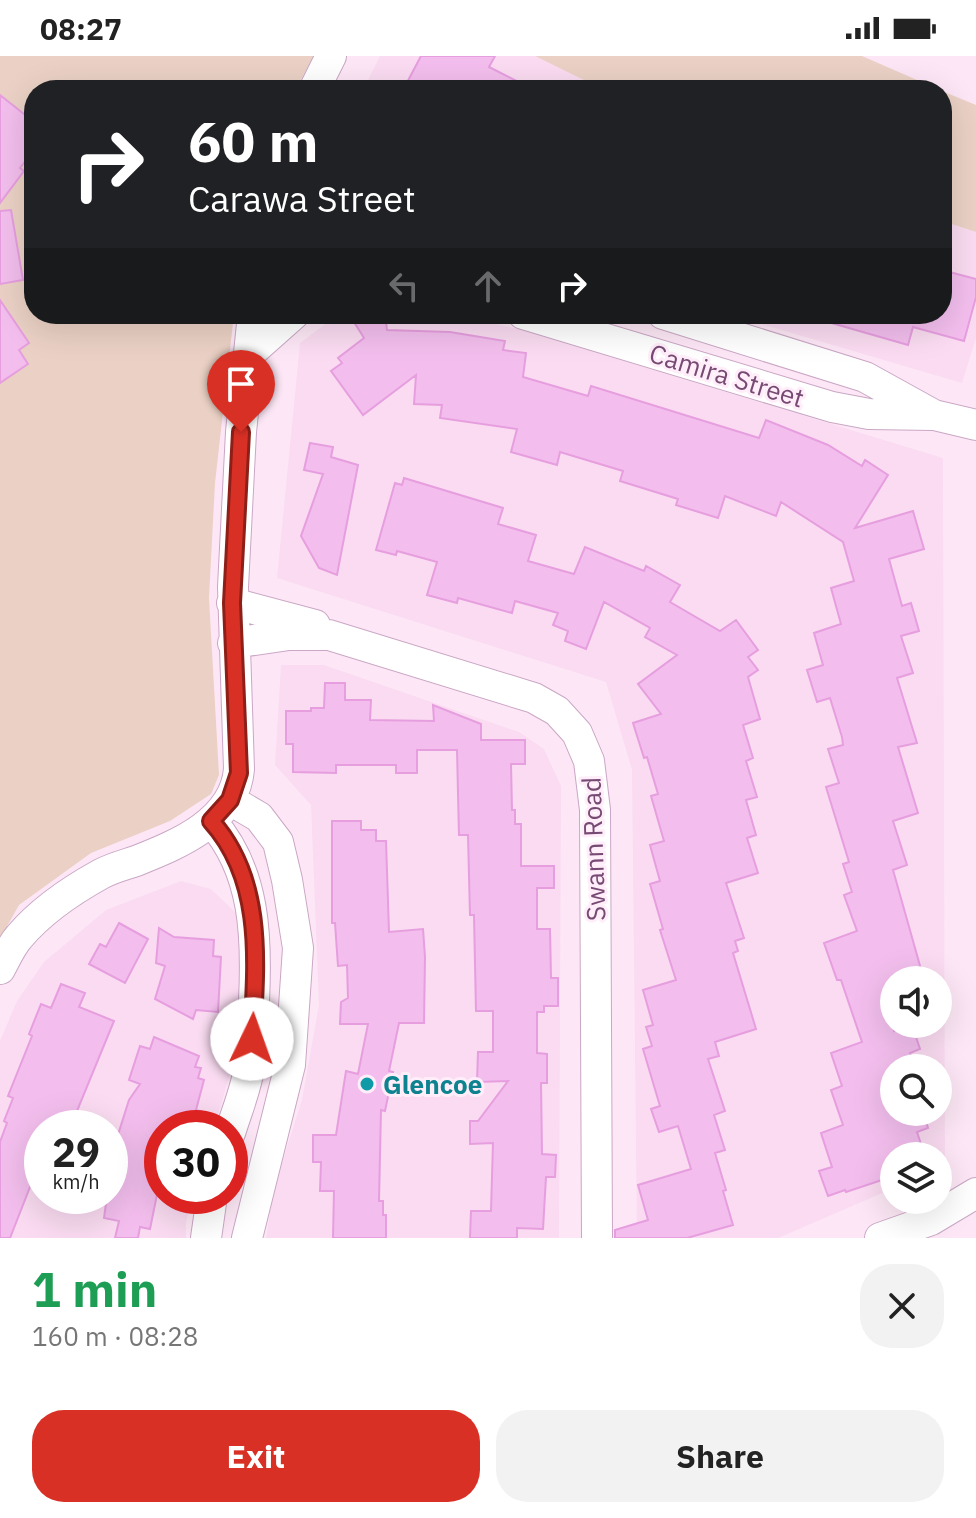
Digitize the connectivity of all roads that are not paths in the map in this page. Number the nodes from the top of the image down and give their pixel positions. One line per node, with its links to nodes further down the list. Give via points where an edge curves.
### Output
1 (331, 56): 2 (street)
2 (319, 80)
3 (252, 324): 7 (street)
4 (283, 324): 7 (street)
5 (556, 324): 8 (street, Camira Street, via 832,407 869,414)
6 (695, 324): 8 (street, Camira Street, via 865,377)
7 (249, 354): 10 (street)
8 (934, 415): 9 (street, Camira Street)
9 (976, 425)
10 (232, 603): 11 (street, Swann Road, via 304,620); 12 (street)
11 (329, 635): 12 (street, Swann Road); 20 (street, Swann Road, via 534,698 566,719 581,741 595,810)
12 (233, 643): 13 (street, via 239,769)
13 (221, 810): 14 (street, via 147,857 101,874 61,900 17,939); 15 (street, via 255,932 250,1063); 19 (street, via 259,817 278,842 298,948 290,1065)
14 (0, 969)
15 (237, 1110)
16 (976, 1193): 21 (street, via 931,1220)
17 (209, 1214): 18 (street)
18 (206, 1238)
19 (247, 1238)
20 (597, 1238)
21 (880, 1238)

